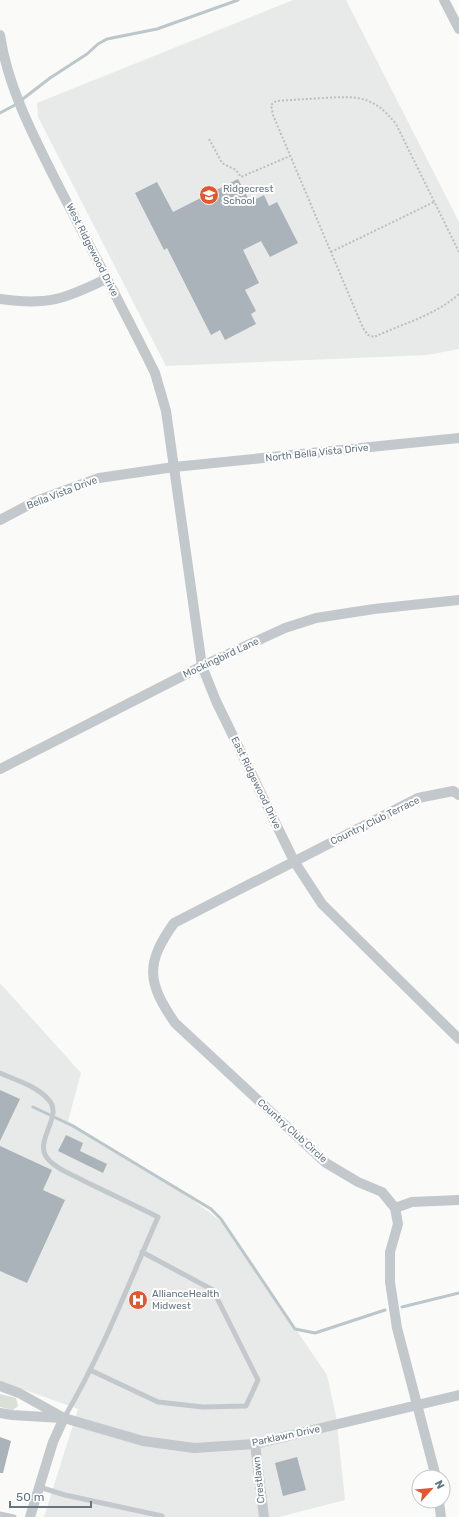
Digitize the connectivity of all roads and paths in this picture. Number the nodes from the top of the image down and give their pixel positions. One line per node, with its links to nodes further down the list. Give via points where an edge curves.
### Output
1 (444, 0): 2 (street)
2 (459, 29)
3 (0, 35): 9 (street, West Ridgewood Drive, via 4,62 23,111)
4 (209, 139): 5 (path, via 222,163 236,170 240,177)
5 (290, 156): 6 (path, via 273,115 271,105 276,101 352,96 367,100 385,110 396,124); 7 (path)
6 (434, 202): 7 (path); 8 (path)
7 (331, 252): 10 (path, via 368,335 374,336 431,312 450,303)
8 (459, 252)
9 (106, 279): 11 (street, via 74,294 48,302 21,303); 13 (street, West Ridgewood Drive, via 154,373 166,411)
10 (459, 294)
11 (0, 299)
12 (459, 438): 13 (street, North Bella Vista Drive)
13 (174, 467): 14 (street, Bella Vista Drive, via 99,478 36,501); 16 (street, East Ridgewood Drive)
14 (0, 520)
15 (459, 600): 16 (street, Mockingbird Lane, via 374,608 316,618 285,628)
16 (202, 666): 17 (street, Mockingbird Lane); 19 (street, East Ridgewood Drive)
17 (0, 769)
18 (459, 795): 19 (street, Country Club Terrace, via 453,791 418,798)
19 (294, 860): 20 (street, East Ridgewood Drive, via 322,904); 23 (street, Country Club Circle, via 174,923 162,940 153,962 154,985 161,1003 175,1023 326,1163 358,1182 382,1192)
20 (459, 1039)
21 (0, 1073): 24 (lane, via 30,1086 49,1099 53,1112 43,1151 48,1159 62,1170 158,1217)
22 (459, 1200): 23 (street, via 412,1202)
23 (395, 1208): 28 (street, via 398,1224 390,1252 390,1282 397,1328)
24 (142, 1252): 25 (lane); 25 (lane, via 213,1290 258,1380 246,1406 203,1407 158,1402)
25 (90, 1370): 30 (lane)
26 (0, 1386): 30 (street, Parklawn Drive, via 19,1393)
27 (459, 1394): 28 (street, Parklawn Drive)
28 (418, 1405): 31 (street, Parklawn Drive); 32 (street)
29 (0, 1413): 30 (street, Parklawn Drive)
30 (64, 1418): 31 (street, Parklawn Drive, via 143,1441 194,1448); 33 (street, via 53,1442)
31 (255, 1444): 38 (street, Crestlawn)
32 (434, 1469)
33 (39, 1487): 35 (lane); 37 (street)
34 (0, 1514): 36 (lane)
35 (162, 1516)
36 (14, 1517)
37 (30, 1517)
38 (264, 1517)

